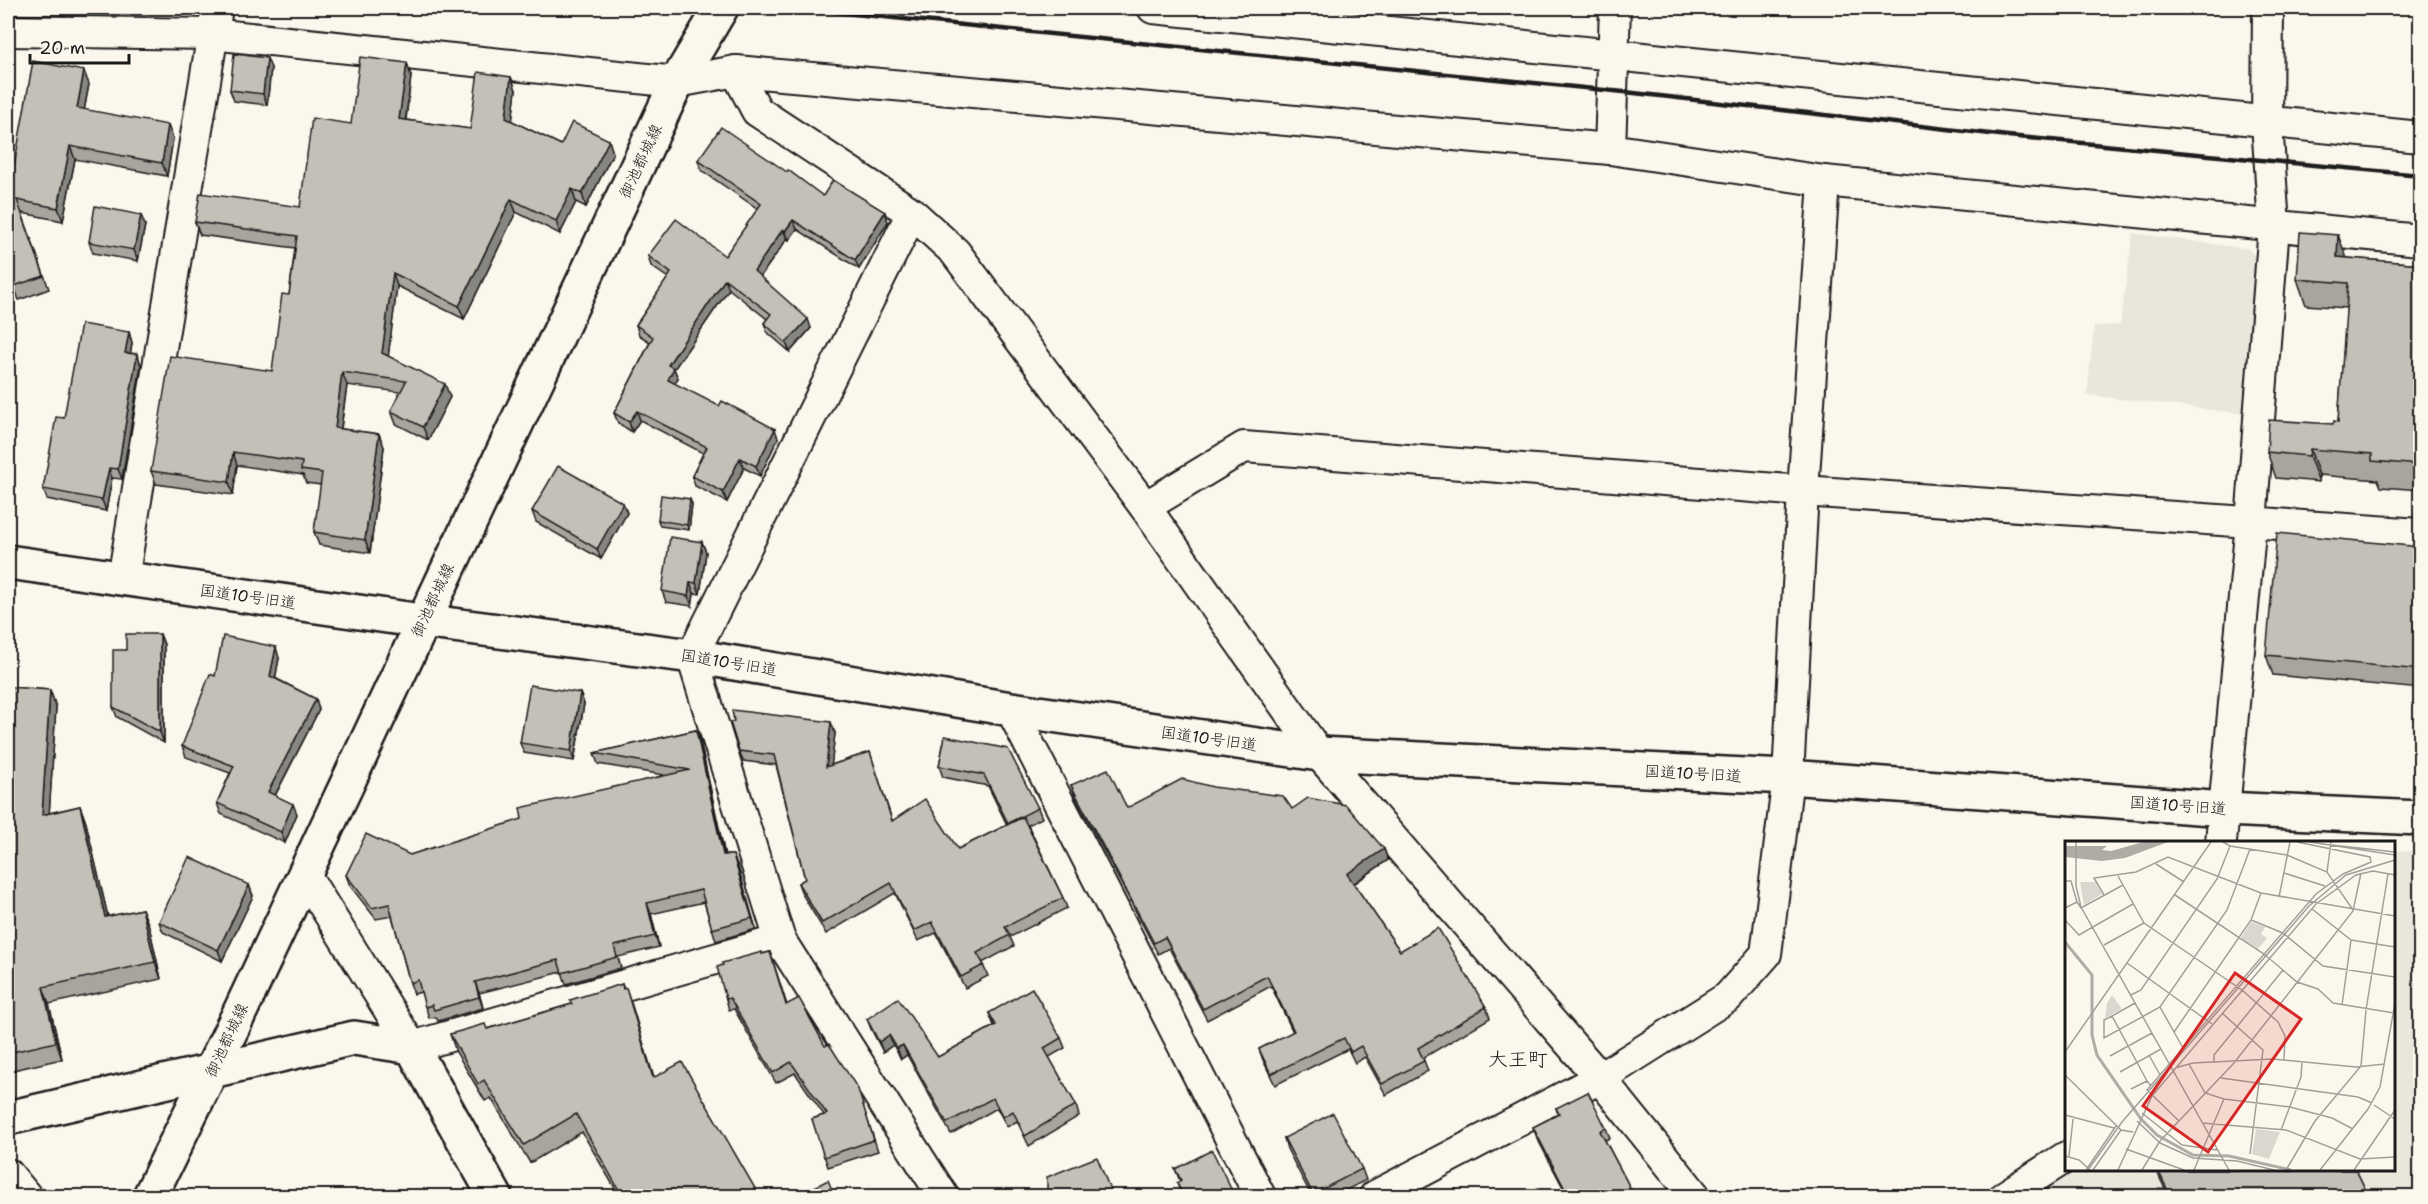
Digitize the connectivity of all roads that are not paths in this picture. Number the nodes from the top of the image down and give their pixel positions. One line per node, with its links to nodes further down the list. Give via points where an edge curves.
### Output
1 (722, 8): 9 (street, 御池都城線)
2 (1153, 8): 7 (street)
3 (1615, 8): 7 (street)
4 (2268, 8): 10 (street)
5 (214, 21): 6 (street); 9 (street); 22 (street)
6 (8, 31)
7 (1615, 53): 10 (street); 12 (street)
8 (736, 71): 9 (street); 12 (street); 14 (street, via 757,111)
9 (677, 82): 23 (street, 御池都城線)
10 (2268, 123): 11 (street); 15 (street)
11 (2421, 137)
12 (1610, 149): 13 (street)
13 (1824, 181): 15 (street); 17 (street)
14 (912, 213): 18 (street, via 955,252); 24 (street)
15 (2274, 226): 16 (street); 19 (street)
16 (2421, 240)
17 (1803, 491): 18 (street, via 1244,447); 19 (street); 27 (street)
18 (1145, 507): 26 (street)
19 (2251, 522): 20 (street); 28 (street)
20 (2421, 534)
21 (8, 562): 22 (street, 国道10号旧道)
22 (123, 579): 23 (street, 国道10号旧道)
23 (422, 621): 24 (street, 国道10号旧道); 31 (street, 御池都城線)
24 (692, 656): 25 (street, 国道10号旧道); 32 (street)
25 (1011, 709): 26 (street, 国道10号旧道); 43 (street)
26 (1319, 754): 27 (street, 国道10号旧道); 35 (street)
27 (1788, 777): 28 (street, 国道10号旧道); 35 (street, via 1766,954 1728,998)
28 (2225, 809): 29 (street, 国道10号旧道); 30 (street)
29 (2421, 818)
30 (2221, 841)
31 (305, 875): 33 (street); 34 (street, 御池都城線)
32 (780, 940): 33 (street); 42 (street)
33 (412, 1047): 34 (street, via 354,1038); 41 (street)
34 (213, 1069): 36 (street); 40 (street, 御池都城線)
35 (1600, 1078): 44 (street); 45 (street)
36 (8, 1118)
37 (2065, 1158): 46 (street)
38 (8, 1174): 39 (street)
39 (26, 1197)
40 (150, 1197)
41 (495, 1197)
42 (943, 1197)
43 (1260, 1197)
44 (1375, 1197)
45 (1695, 1197)
46 (2005, 1197)

